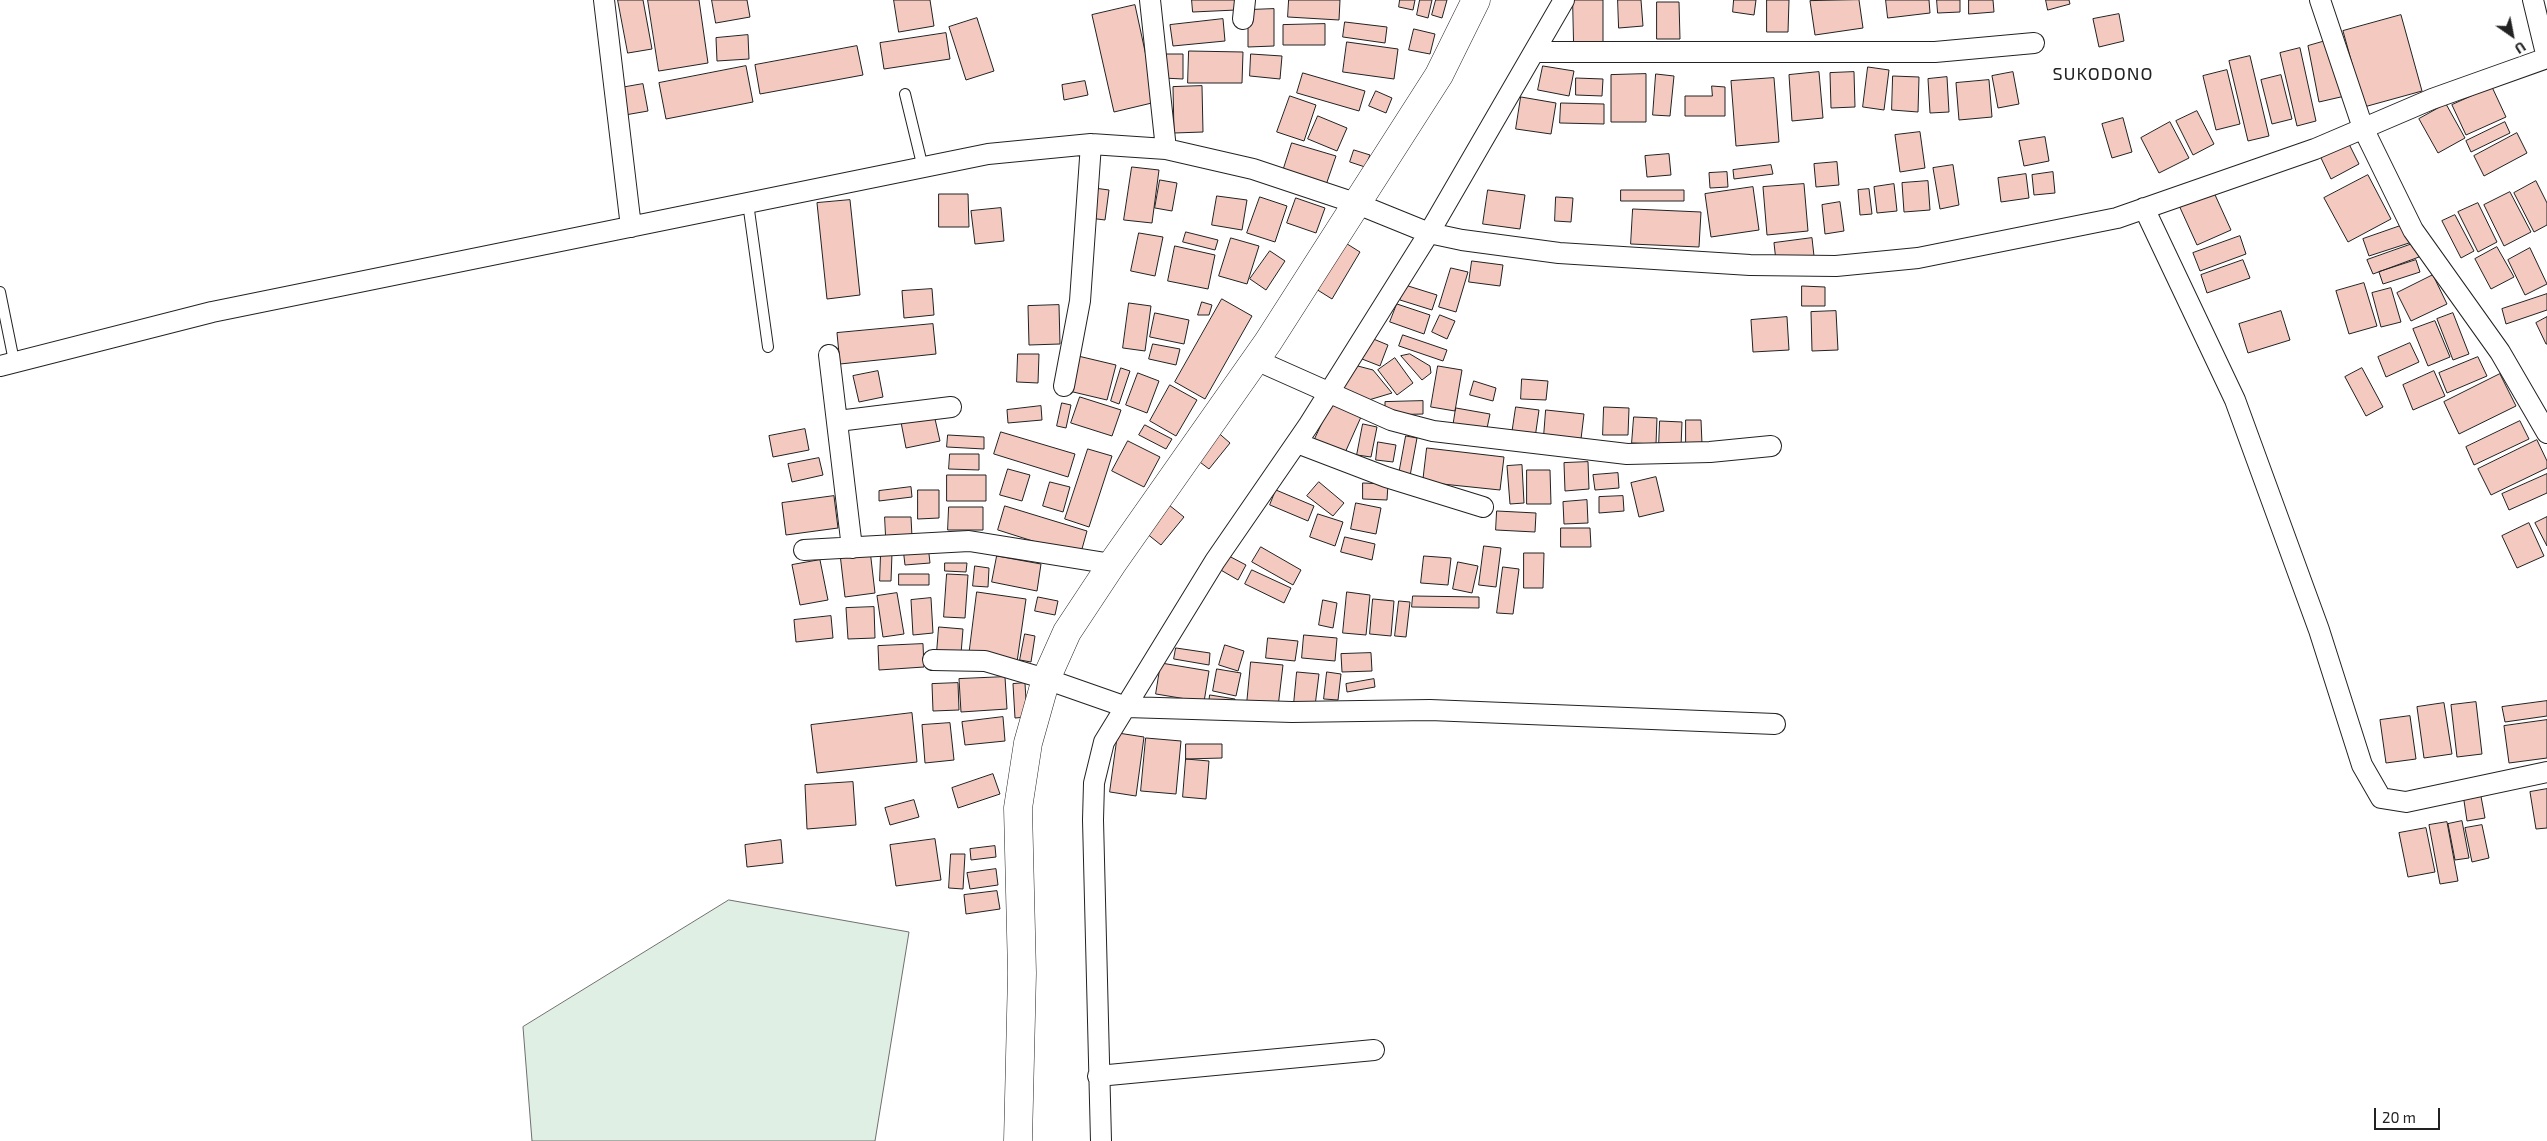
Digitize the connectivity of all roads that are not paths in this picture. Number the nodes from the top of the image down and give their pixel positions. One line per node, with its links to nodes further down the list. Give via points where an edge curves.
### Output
1 (604, 0): 18 (street)
2 (1150, 0): 13 (street)
3 (1476, 0): 16 (main road, via 1439,75)
4 (1564, 0): 8 (street)
5 (2320, 0): 11 (street)
6 (2533, 0): 9 (street, via 2547,58)
7 (2034, 43): 8 (street, via 1936,52)
8 (1534, 52): 19 (street)
9 (2544, 65): 11 (street, via 2432,99)
10 (905, 94): 14 (lane)
11 (2363, 128): 17 (street, via 2315,149); 29 (street, via 2413,230 2500,352)
12 (1091, 144): 13 (street); 14 (street, via 988,154); 25 (street, via 1080,301)
13 (1166, 149): 16 (street, via 1253,168)
14 (923, 168): 15 (street)
15 (748, 203): 18 (street); 21 (lane)
16 (1364, 207): 19 (street); 23 (main road)
17 (2144, 208): 19 (street, via 2118,218 1972,248 1918,258 1836,266 1750,265 1559,253 1462,240); 40 (street, via 2235,400 2372,786 2381,798 2406,802)
18 (631, 227): 24 (street, via 212,312)
19 (1424, 230): 26 (street)
20 (0, 292): 24 (lane)
21 (768, 346)
22 (829, 355): 28 (street)
23 (1256, 360): 26 (street); 35 (main road)
24 (7, 363)
25 (1064, 386)
26 (1328, 393): 30 (street); 31 (street, via 1391,420 1433,431 1466,435 1627,454 1710,452)
27 (950, 407): 28 (street)
28 (838, 421): 33 (street)
29 (2547, 433)
30 (1297, 443): 32 (street, via 1386,477); 38 (street)
31 (1771, 446)
32 (1483, 507)
33 (852, 548): 34 (street); 35 (street, via 969,541)
34 (804, 550)
35 (1112, 564): 37 (main road, via 1067,632)
36 (933, 660): 37 (street, via 984,662)
37 (1057, 684): 38 (street); 43 (main road, via 1028,744 1018,808 1022,974)
38 (1119, 705): 39 (street, via 1292,712 1430,710); 42 (street, via 1104,742 1094,783)
39 (1775, 724)
40 (2547, 772)
41 (1374, 1050): 42 (street)
42 (1098, 1076): 44 (street)
43 (1018, 1141)
44 (1101, 1141)

